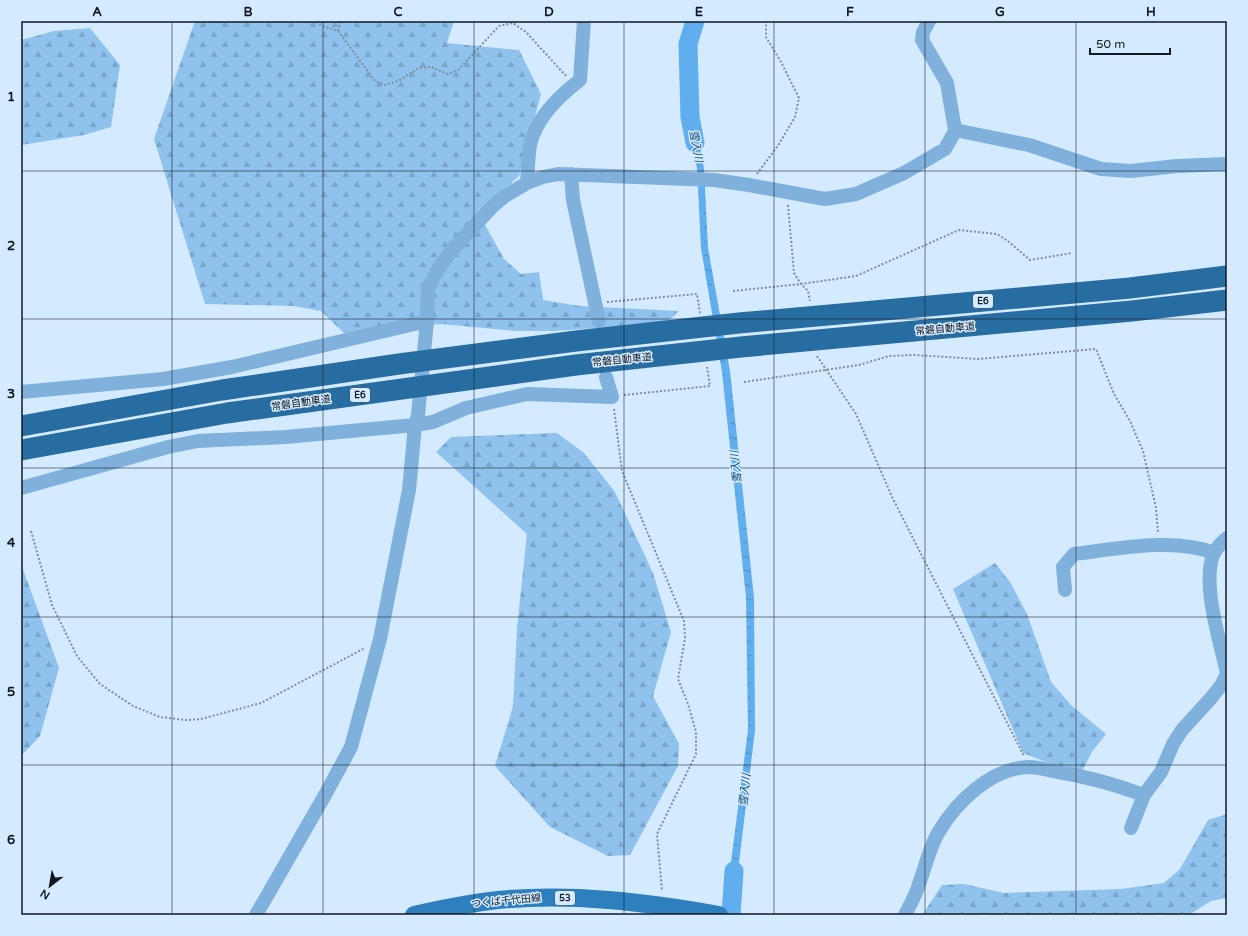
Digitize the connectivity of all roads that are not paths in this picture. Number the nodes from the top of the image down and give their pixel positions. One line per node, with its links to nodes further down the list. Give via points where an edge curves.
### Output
1 (584, 21): 6 (street, via 580,80 567,90 537,127 530,145)
2 (929, 21): 3 (street, via 922,40 948,83)
3 (955, 130): 4 (street, via 1029,145 1101,168 1131,171); 5 (street, via 945,149 904,173 856,194 826,199 714,180)
4 (1227, 164)
5 (571, 174): 6 (street, via 558,174); 10 (street, via 573,200)
6 (527, 182): 9 (street, via 492,207 438,269 428,288)
7 (1227, 276): 14 (highway, E6, via 1130,288 739,323 576,341 222,390)
8 (1225, 300): 15 (highway, 常磐自動車道 / E6, via 576,365 227,413)
9 (427, 321): 12 (street, via 224,369 163,379); 13 (street)
10 (599, 321)
11 (606, 377): 13 (street, via 612,397 527,394 466,408 433,422)
12 (21, 392)
13 (416, 420): 16 (street, via 286,437 198,441); 23 (street, via 409,490 380,639 351,747)
14 (21, 426)
15 (21, 450)
16 (21, 488)
17 (1227, 538): 18 (street)
18 (1214, 553): 19 (street, via 1202,548 1158,545 1074,554 1063,567); 20 (street, via 1210,568 1210,587)
19 (1065, 590)
20 (1227, 674): 21 (street, via 1212,697 1182,730 1161,772)
21 (1144, 795): 22 (street); 26 (street, via 1080,775 1029,767 994,777 962,801 937,834 919,886)
22 (1131, 828)
23 (256, 915)
24 (414, 915): 25 (main road, つくば千代田線 / 53, via 497,900 562,897 632,902)
25 (718, 915)
26 (905, 915)

